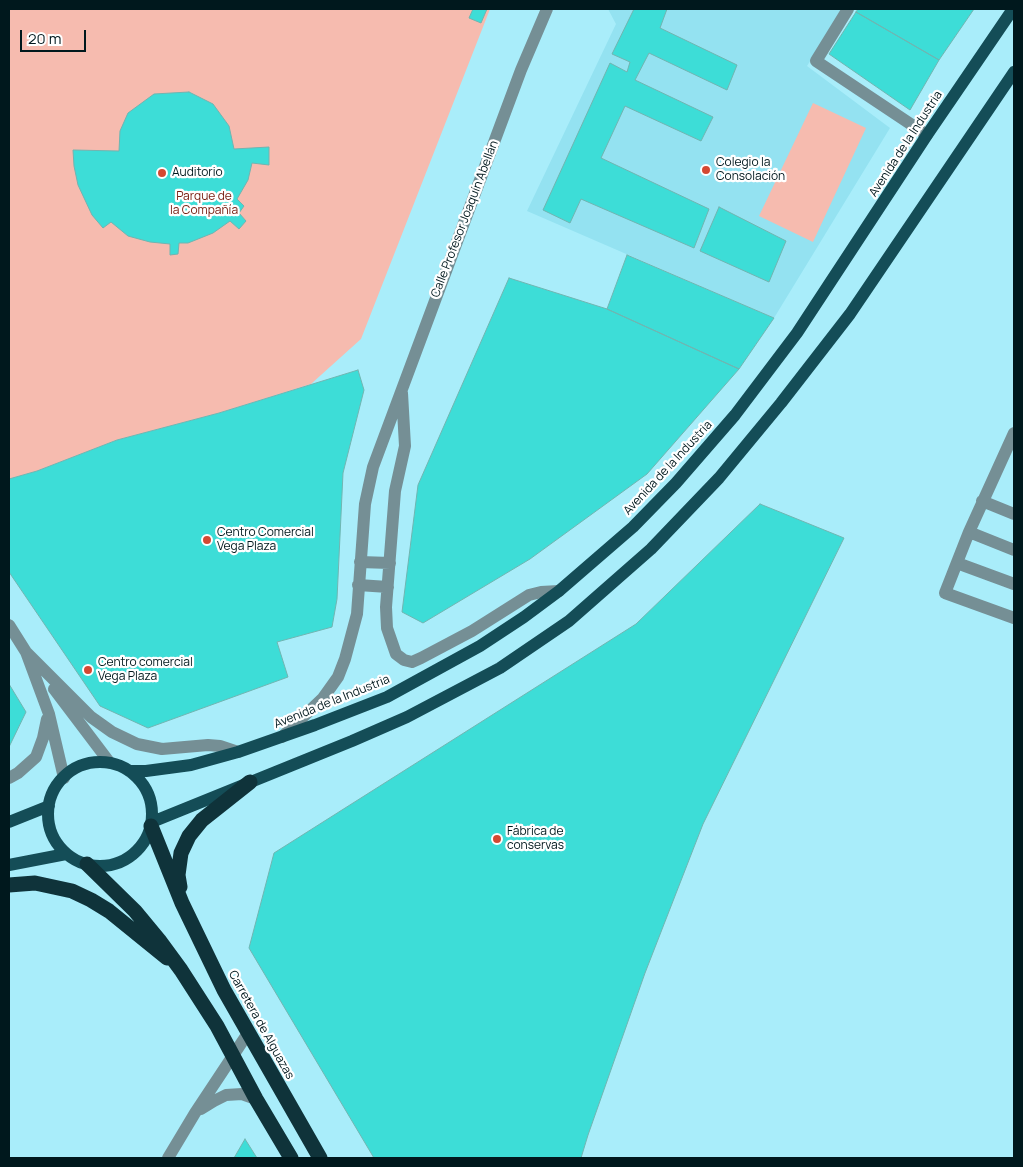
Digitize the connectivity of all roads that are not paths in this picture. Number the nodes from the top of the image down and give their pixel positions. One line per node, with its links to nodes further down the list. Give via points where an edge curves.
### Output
1 (547, 9): 6 (street, Calle Profesor Joaquín Abellán)
2 (848, 9): 5 (street, via 816,61)
3 (1013, 9): 5 (main road, Avenida de la Industria)
4 (1014, 72): 31 (main road, via 850,314 719,478 650,549 569,620 500,668 407,717)
5 (927, 135): 20 (main road, Avenida de la Industria, via 797,333 735,415 676,484 633,527)
6 (401, 388): 7 (street, Calle Profesor Joaquín Abellán); 9 (street)
7 (386, 431): 9 (street, via 396,435); 14 (street, Calle Profesor Joaquín Abellán, via 373,467 365,504)
8 (1014, 433): 10 (street)
9 (405, 446): 15 (street, via 395,492)
10 (982, 501): 11 (street); 12 (street)
11 (1014, 514)
12 (969, 532): 13 (street); 16 (street)
13 (1014, 550)
14 (360, 562): 15 (street); 18 (street, Calle Profesor Joaquín Abellán)
15 (390, 563): 19 (street)
16 (957, 563): 17 (street); 21 (street, via 945,593)
17 (1014, 584)
18 (358, 585): 19 (street); 25 (street, Calle Profesor Joaquín Abellán, via 357,614 338,677 323,698)
19 (388, 587): 20 (street, via 387,628 396,654 412,662 472,631 529,595)
20 (559, 591): 25 (main road, Avenida de la Industria, via 480,646 387,697)
21 (1014, 618)
22 (9, 625): 23 (street)
23 (26, 652): 24 (street); 26 (street, via 91,717 137,744 162,749 208,745); 27 (street)
24 (48, 714): 29 (street, via 36,756 18,774); 30 (street)
25 (282, 737): 26 (main road, Avenida de la Industria)
26 (238, 752): 28 (main road, Avenida de la Industria, via 191,765)
27 (110, 763): 28 (main road); 30 (main road, via 85,765)
28 (129, 771): 34 (main road, via 150,799)
29 (9, 778)
30 (64, 778): 32 (main road)
31 (250, 782): 34 (main road); 39 (highway, via 202,820 189,836 181,853 178,875)
32 (49, 806): 33 (main road); 35 (main road, via 52,832)
33 (9, 822)
34 (151, 824): 36 (main road, via 144,843 125,860 112,865); 39 (highway)
35 (66, 854): 36 (main road); 37 (main road)
36 (87, 864): 40 (highway, via 134,911)
37 (9, 865)
38 (9, 885): 40 (highway, via 42,884 72,891 91,900)
39 (182, 904): 41 (highway, Carretera de Alguazas)
40 (180, 970): 42 (highway)
41 (248, 1033): 42 (street); 47 (highway, Carretera de Alguazas)
42 (233, 1056): 43 (highway); 44 (street)
43 (256, 1098): 44 (street, via 242,1094 226,1095); 46 (highway)
44 (195, 1113): 45 (street)
45 (168, 1158)
46 (291, 1158)
47 (320, 1158)

